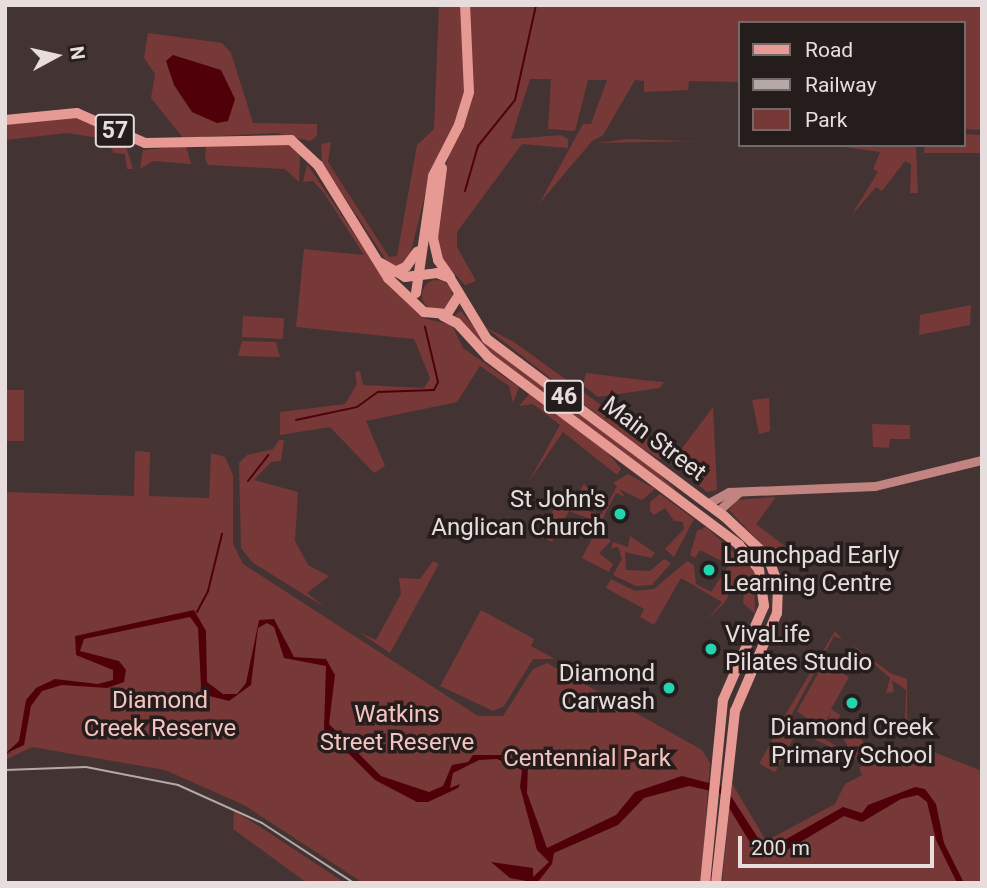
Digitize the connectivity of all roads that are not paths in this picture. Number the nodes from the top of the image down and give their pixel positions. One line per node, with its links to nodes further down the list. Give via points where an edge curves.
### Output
1 (465, 5): 3 (main road, 46, via 468,92)
2 (5, 120): 5 (main road, 57, via 78,113 145,143 289,139 307,152)
3 (443, 160): 4 (main road, 46, via 433,176); 9 (main road, 46, via 433,238 438,260)
4 (418, 248): 6 (main road, via 407,267); 8 (main road, 46)
5 (381, 263): 6 (main road, 57); 12 (main road, 57, via 392,282)
6 (394, 272): 8 (main road, 57)
7 (429, 275): 8 (main road, 57); 9 (main road); 10 (main road)
8 (416, 278): 10 (main road, 46)
9 (450, 278): 11 (main road, 46)
10 (416, 293): 12 (main road, 46)
11 (459, 295): 13 (main road); 16 (main road, Main Street / 46, via 487,339)
12 (419, 306): 13 (main road, 46, via 431,316)
13 (443, 316): 18 (main road, Main Street / 46, via 457,323 488,357)
14 (982, 460): 15 (street, via 875,486)
15 (738, 494): 16 (street, via 722,494); 17 (street)
16 (708, 504): 17 (main road, Main Street / 46); 18 (main road)
17 (718, 511): 18 (main road); 19 (main road, Main Street / 46, via 764,551 777,578)
18 (703, 517): 20 (main road, Main Street / 46, via 755,562)
19 (778, 601): 20 (main road); 21 (main road, 46)
20 (764, 606): 21 (main road); 22 (main road, via 727,682)
21 (777, 613): 23 (main road, 46, via 738,698)
22 (717, 747): 23 (main road); 24 (main road)
23 (730, 750): 25 (main road, 46)
24 (705, 883)
25 (716, 883)

